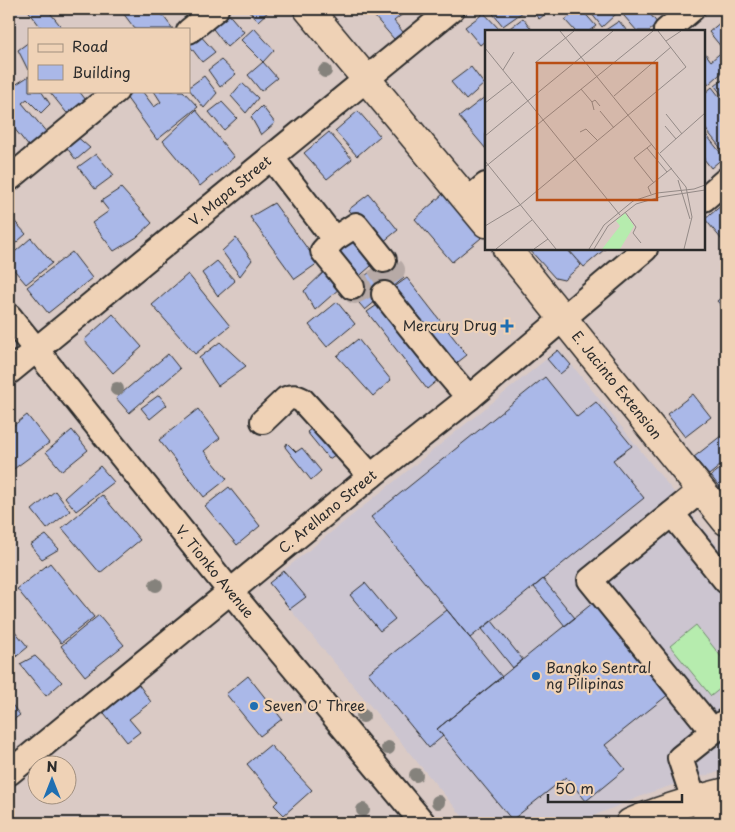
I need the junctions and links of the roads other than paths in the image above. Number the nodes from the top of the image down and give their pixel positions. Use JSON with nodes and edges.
{"nodes":[{"id":1,"x":216,"y":9,"type":"edge"},
{"id":2,"x":308,"y":9,"type":"edge"},
{"id":3,"x":452,"y":9,"type":"edge"},
{"id":4,"x":692,"y":9,"type":"edge"},
{"id":5,"x":190,"y":30,"type":"edge"},
{"id":6,"x":667,"y":30,"type":"edge"},
{"id":7,"x":366,"y":78,"type":"junction"},
{"id":8,"x":115,"y":92,"type":"edge"},
{"id":9,"x":271,"y":157,"type":"junction"},
{"id":10,"x":9,"y":179,"type":"edge"},
{"id":11,"x":726,"y":180,"type":"edge"},
{"id":12,"x":477,"y":193,"type":"edge"},
{"id":13,"x":705,"y":198,"type":"edge"},
{"id":14,"x":485,"y":220,"type":"edge"},
{"id":15,"x":334,"y":239,"type":"junction"},
{"id":16,"x":508,"y":250,"type":"edge"},
{"id":17,"x":644,"y":250,"type":"edge"},
{"id":18,"x":384,"y":260,"type":"tunnel mouth"},
{"id":19,"x":352,"y":287,"type":"tunnel mouth"},
{"id":20,"x":384,"y":294,"type":"tunnel mouth"},
{"id":21,"x":9,"y":316,"type":"edge"},
{"id":22,"x":563,"y":318,"type":"junction"},
{"id":23,"x":36,"y":350,"type":"junction"},
{"id":24,"x":9,"y":372,"type":"edge"},
{"id":25,"x":469,"y":398,"type":"junction"},
{"id":26,"x":263,"y":421,"type":"dead end"},
{"id":27,"x":370,"y":476,"type":"junction"},
{"id":28,"x":702,"y":490,"type":"junction"},
{"id":29,"x":672,"y":514,"type":"junction"},
{"id":30,"x":726,"y":521,"type":"edge"},
{"id":31,"x":726,"y":581,"type":"edge"},
{"id":32,"x":230,"y":591,"type":"junction"},
{"id":33,"x":720,"y":726,"type":"edge"},
{"id":34,"x":9,"y":773,"type":"edge"},
{"id":35,"x":726,"y":792,"type":"edge"},
{"id":36,"x":699,"y":812,"type":"edge"},
{"id":37,"x":726,"y":818,"type":"edge"},
{"id":38,"x":423,"y":823,"type":"edge"},
{"id":39,"x":630,"y":823,"type":"edge"}],
"edges":[{"from":1,"to":5,"type":"street"},
{"from":2,"to":7,"type":"main road"},
{"from":3,"to":7,"type":"street","name":"V. Mapa Street"},
{"from":4,"to":6,"type":"street"},
{"from":7,"to":9,"type":"street","name":"V. Mapa Street"},
{"from":7,"to":12,"type":"main road"},
{"from":8,"to":10,"type":"street"},
{"from":9,"to":15,"type":"street"},
{"from":9,"to":23,"type":"street","name":"V. Mapa Street"},
{"from":11,"to":13,"type":"street"},
{"from":12,"to":14,"type":"main road"},
{"from":15,"to":18,"type":"street"},
{"from":15,"to":19,"type":"street"},
{"from":16,"to":22,"type":"main road","name":"E. Jacinto Extension"},
{"from":17,"to":22,"type":"street","name":"C. Arellano Street"},
{"from":20,"to":25,"type":"street"},
{"from":21,"to":23,"type":"street","name":"V. Tionko Avenue"},
{"from":22,"to":25,"type":"street","name":"C. Arellano Street"},
{"from":22,"to":28,"type":"main road","name":"E. Jacinto Extension"},
{"from":23,"to":24,"type":"street","name":"V. Mapa Street"},
{"from":23,"to":32,"type":"street","name":"V. Tionko Avenue"},
{"from":25,"to":27,"type":"street","name":"C. Arellano Street"},
{"from":26,"to":27,"type":"street"},
{"from":27,"to":32,"type":"street","name":"C. Arellano Street"},
{"from":28,"to":29,"type":"street"},
{"from":28,"to":30,"type":"main road","name":"E. Jacinto Extension"},
{"from":29,"to":31,"type":"street"},
{"from":29,"to":33,"type":"street"},
{"from":32,"to":34,"type":"street","name":"C. Arellano Street"},
{"from":32,"to":38,"type":"street","name":"V. Tionko Avenue"},
{"from":33,"to":36,"type":"street"},
{"from":35,"to":36,"type":"main road"},
{"from":36,"to":37,"type":"main road"},
{"from":36,"to":39,"type":"main road"}]}
